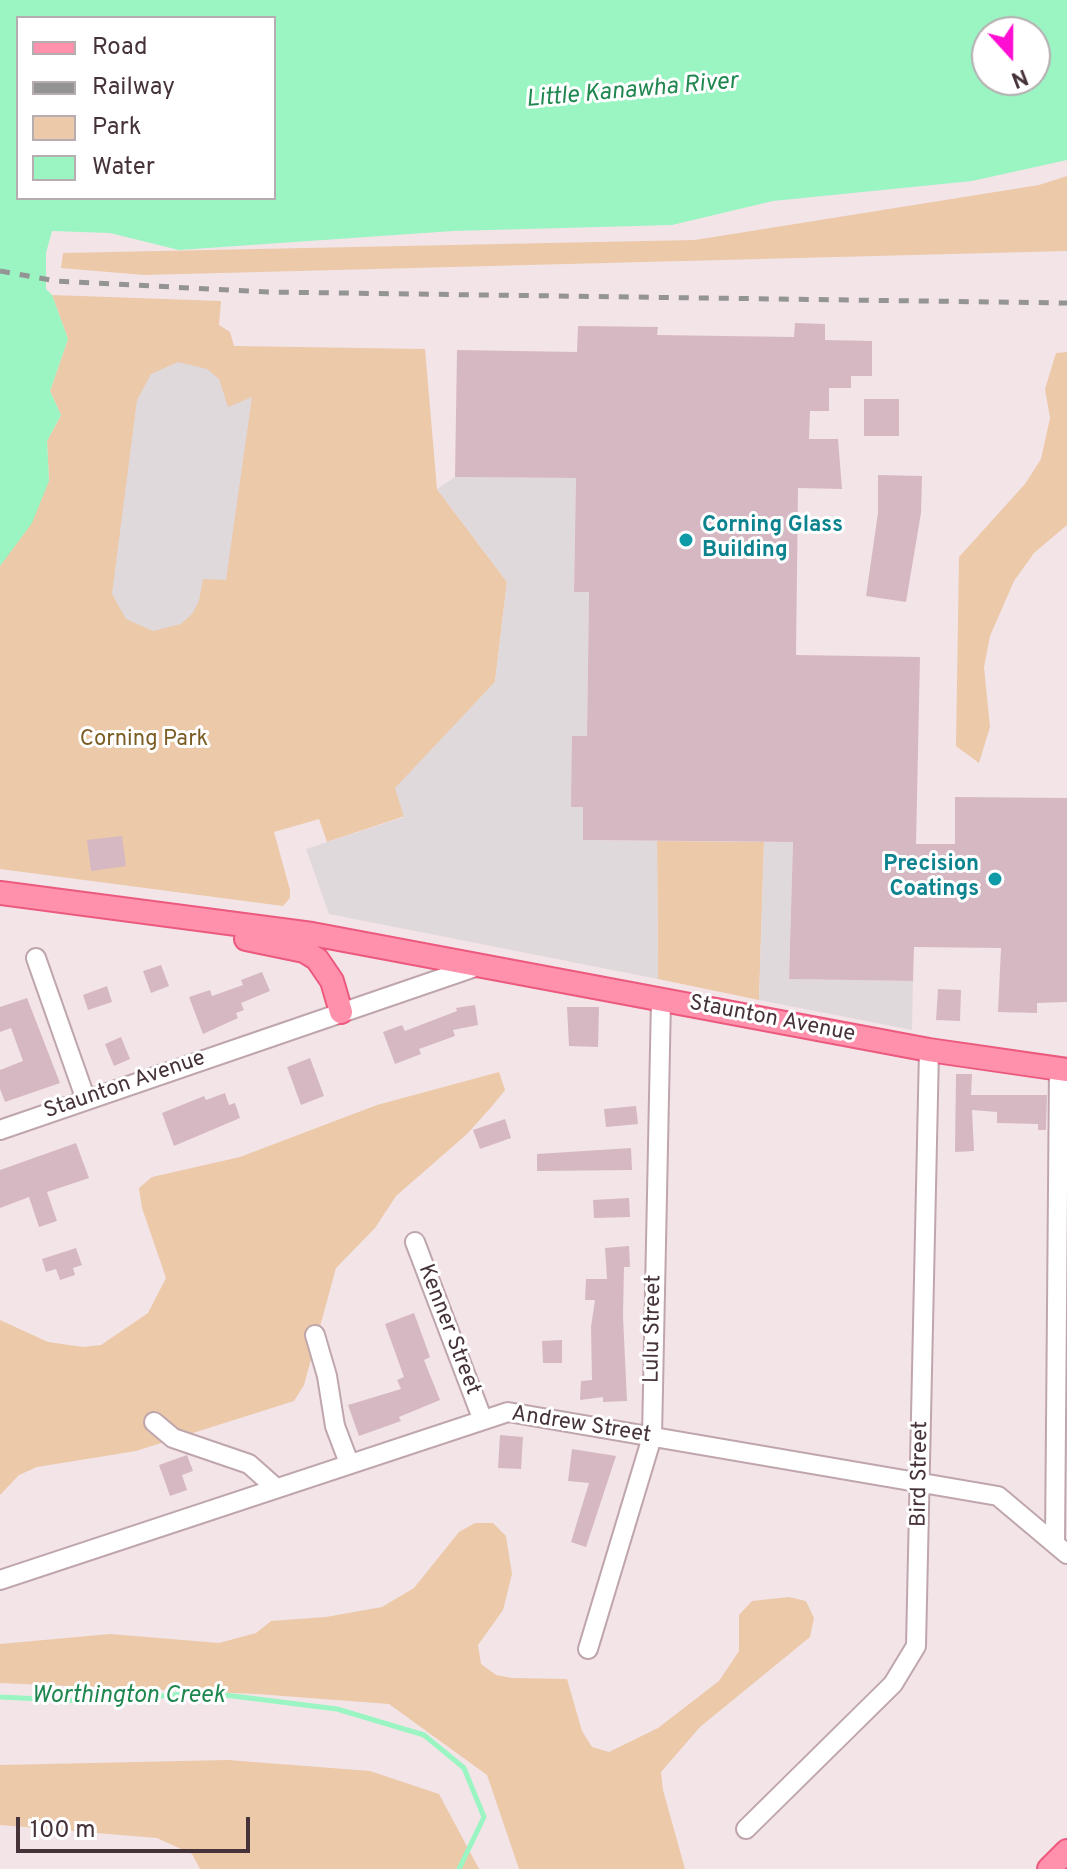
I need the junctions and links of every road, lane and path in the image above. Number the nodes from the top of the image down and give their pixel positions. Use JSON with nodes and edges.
{"nodes":[{"id":1,"x":0,"y":893,"type":"edge"},
{"id":2,"x":145,"y":912,"type":"junction"},
{"id":3,"x":344,"y":940,"type":"junction"},
{"id":4,"x":36,"y":958,"type":"dead end"},
{"id":5,"x":478,"y":966,"type":"junction"},
{"id":6,"x":332,"y":981,"type":"junction"},
{"id":7,"x":661,"y":1000,"type":"junction"},
{"id":8,"x":341,"y":1012,"type":"junction"},
{"id":9,"x":929,"y":1050,"type":"junction"},
{"id":10,"x":1063,"y":1070,"type":"edge"},
{"id":11,"x":86,"y":1100,"type":"junction"},
{"id":12,"x":0,"y":1130,"type":"edge"},
{"id":13,"x":415,"y":1242,"type":"dead end"},
{"id":14,"x":315,"y":1335,"type":"dead end"},
{"id":15,"x":482,"y":1418,"type":"junction"},
{"id":16,"x":154,"y":1422,"type":"dead end"},
{"id":17,"x":652,"y":1437,"type":"junction"},
{"id":18,"x":349,"y":1463,"type":"junction"},
{"id":19,"x":921,"y":1485,"type":"junction"},
{"id":20,"x":276,"y":1488,"type":"junction"},
{"id":21,"x":1061,"y":1549,"type":"edge"},
{"id":22,"x":0,"y":1580,"type":"edge"},
{"id":23,"x":588,"y":1649,"type":"dead end"},
{"id":24,"x":746,"y":1829,"type":"dead end"},
{"id":25,"x":1067,"y":1851,"type":"edge"},
{"id":26,"x":1049,"y":1869,"type":"edge"}],
"edges":[{"from":1,"to":2,"type":"main road","name":"Staunton Avenue"},
{"from":2,"to":3,"type":"main road","name":"Staunton Avenue"},
{"from":2,"to":6,"type":"main road"},
{"from":3,"to":5,"type":"main road","name":"Staunton Avenue"},
{"from":3,"to":6,"type":"main road"},
{"from":4,"to":11,"type":"street"},
{"from":5,"to":7,"type":"main road","name":"Staunton Avenue"},
{"from":5,"to":8,"type":"street","name":"Staunton Avenue"},
{"from":6,"to":8,"type":"main road"},
{"from":7,"to":9,"type":"main road","name":"Staunton Avenue"},
{"from":7,"to":17,"type":"street","name":"Lulu Street"},
{"from":8,"to":11,"type":"street","name":"Staunton Avenue"},
{"from":9,"to":10,"type":"main road","name":"Staunton Avenue"},
{"from":9,"to":19,"type":"street","name":"Bird Street"},
{"from":10,"to":21,"type":"street"},
{"from":11,"to":12,"type":"street","name":"Staunton Avenue"},
{"from":13,"to":15,"type":"street","name":"Kenner Street"},
{"from":14,"to":18,"type":"street"},
{"from":15,"to":17,"type":"street","name":"Andrew Street"},
{"from":15,"to":18,"type":"street","name":"Andrew Street"},
{"from":16,"to":20,"type":"street"},
{"from":17,"to":19,"type":"street","name":"Andrew Street"},
{"from":17,"to":23,"type":"street","name":"Lulu Street"},
{"from":18,"to":20,"type":"street","name":"Andrew Street"},
{"from":19,"to":21,"type":"street","name":"Andrew Street"},
{"from":19,"to":24,"type":"street","name":"Bird Street"},
{"from":20,"to":22,"type":"street","name":"Andrew Street"},
{"from":25,"to":26,"type":"main road"}]}
